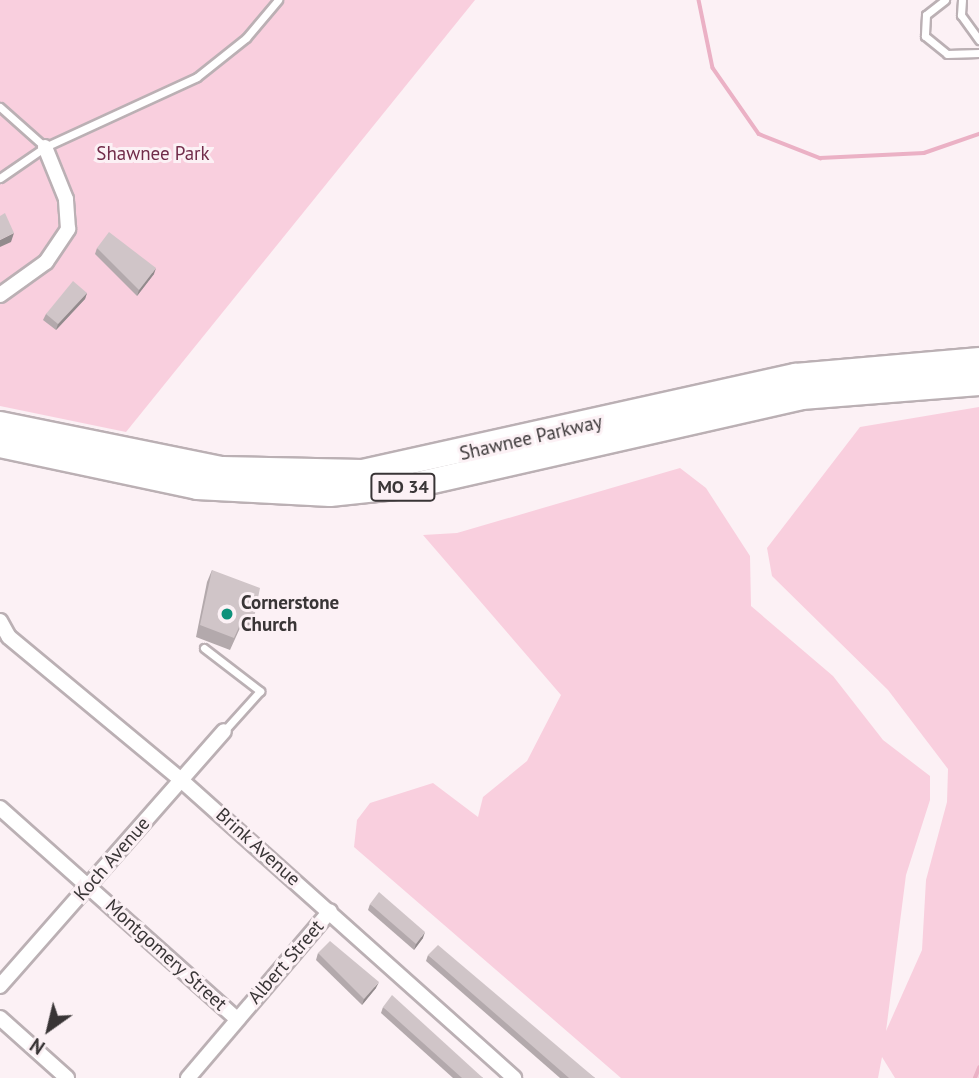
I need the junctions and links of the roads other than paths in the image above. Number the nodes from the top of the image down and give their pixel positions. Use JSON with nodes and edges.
{"nodes":[{"id":1,"x":278,"y":0,"type":"edge"},
{"id":2,"x":945,"y":0,"type":"edge"},
{"id":3,"x":962,"y":0,"type":"edge"},
{"id":4,"x":979,"y":40,"type":"edge"},
{"id":5,"x":979,"y":53,"type":"edge"},
{"id":6,"x":0,"y":107,"type":"edge"},
{"id":7,"x":45,"y":147,"type":"junction"},
{"id":8,"x":0,"y":178,"type":"edge"},
{"id":9,"x":0,"y":295,"type":"edge"},
{"id":10,"x":979,"y":360,"type":"edge"},
{"id":11,"x":979,"y":383,"type":"edge"},
{"id":12,"x":799,"y":387,"type":"junction"},
{"id":13,"x":0,"y":424,"type":"edge"},
{"id":14,"x":0,"y":445,"type":"edge"},
{"id":15,"x":0,"y":621,"type":"edge"},
{"id":16,"x":4,"y":642,"type":"edge"},
{"id":17,"x":204,"y":648,"type":"dead end"},
{"id":18,"x":224,"y":731,"type":"joint"},
{"id":19,"x":181,"y":780,"type":"junction"},
{"id":20,"x":0,"y":808,"type":"edge"},
{"id":21,"x":89,"y":886,"type":"junction"},
{"id":22,"x":330,"y":911,"type":"junction"},
{"id":23,"x":0,"y":986,"type":"edge"},
{"id":24,"x":0,"y":1018,"type":"edge"},
{"id":25,"x":237,"y":1020,"type":"junction"},
{"id":26,"x":67,"y":1078,"type":"edge"},
{"id":27,"x":188,"y":1078,"type":"edge"},
{"id":28,"x":514,"y":1078,"type":"edge"}],
"edges":[{"from":1,"to":7,"type":"lane"},
{"from":2,"to":5,"type":"lane"},
{"from":3,"to":4,"type":"lane"},
{"from":6,"to":7,"type":"lane"},
{"from":7,"to":8,"type":"lane"},
{"from":7,"to":9,"type":"street"},
{"from":10,"to":12,"type":"highway","name":"Shawnee Parkway","number":"MO 34"},
{"from":11,"to":12,"type":"highway","name":"Shawnee Parkway","number":"MO 34"},
{"from":12,"to":13,"type":"highway","name":"Shawnee Parkway","number":"MO 34"},
{"from":12,"to":14,"type":"highway","name":"Shawnee Parkway","number":"MO 34"},
{"from":15,"to":16,"type":"street","name":"Brink Avenue"},
{"from":16,"to":19,"type":"street","name":"Brink Avenue"},
{"from":17,"to":18,"type":"lane"},
{"from":18,"to":19,"type":"street","name":"Koch Avenue"},
{"from":19,"to":21,"type":"street","name":"Koch Avenue"},
{"from":19,"to":22,"type":"street","name":"Brink Avenue"},
{"from":20,"to":21,"type":"street","name":"Montgomery Street"},
{"from":21,"to":23,"type":"street","name":"Koch Avenue"},
{"from":21,"to":25,"type":"street","name":"Montgomery Street"},
{"from":22,"to":25,"type":"street","name":"Albert Street"},
{"from":22,"to":28,"type":"street","name":"Brink Avenue"},
{"from":24,"to":26,"type":"street"},
{"from":25,"to":27,"type":"street","name":"Albert Street"}]}
